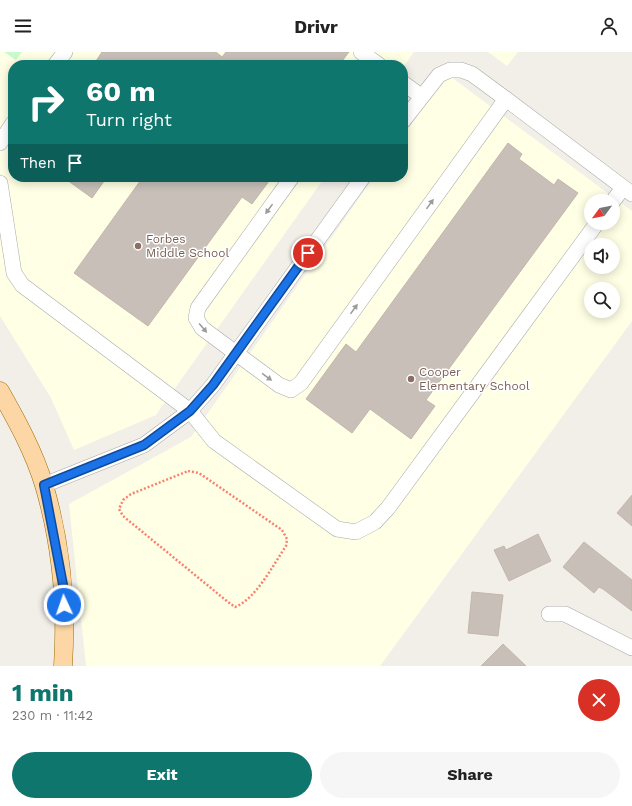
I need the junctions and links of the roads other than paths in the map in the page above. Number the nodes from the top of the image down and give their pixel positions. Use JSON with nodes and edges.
{"nodes":[{"id":1,"x":65,"y":52,"type":"edge"},
{"id":2,"x":361,"y":52,"type":"edge"},
{"id":3,"x":59,"y":60,"type":"edge"},
{"id":4,"x":370,"y":60,"type":"edge"},
{"id":5,"x":408,"y":87,"type":"edge"},
{"id":6,"x":421,"y":96,"type":"junction"},
{"id":7,"x":506,"y":99,"type":"junction"},
{"id":8,"x":408,"y":114,"type":"edge"},
{"id":9,"x":8,"y":131,"type":"edge"},
{"id":10,"x":0,"y":143,"type":"edge"},
{"id":11,"x":288,"y":182,"type":"edge"},
{"id":12,"x":359,"y":182,"type":"edge"},
{"id":13,"x":0,"y":183,"type":"edge"},
{"id":14,"x":627,"y":191,"type":"edge"},
{"id":15,"x":592,"y":230,"type":"edge"},
{"id":16,"x":236,"y":354,"type":"junction"},
{"id":17,"x":0,"y":391,"type":"edge"},
{"id":18,"x":190,"y":411,"type":"junction"},
{"id":19,"x":44,"y":485,"type":"junction"},
{"id":20,"x":549,"y":614,"type":"dead end"},
{"id":21,"x":632,"y":648,"type":"edge"},
{"id":22,"x":64,"y":666,"type":"edge"}],
"edges":[{"from":1,"to":3,"type":"street"},
{"from":2,"to":4,"type":"street"},
{"from":5,"to":6,"type":"street"},
{"from":6,"to":7,"type":"street"},
{"from":6,"to":8,"type":"street"},
{"from":7,"to":14,"type":"street"},
{"from":16,"to":7,"type":"street","one_way":true},
{"from":9,"to":10,"type":"street"},
{"from":11,"to":16,"type":"street","one_way":true},
{"from":12,"to":16,"type":"street"},
{"from":13,"to":18,"type":"street"},
{"from":15,"to":18,"type":"street"},
{"from":16,"to":18,"type":"street"},
{"from":17,"to":19,"type":"main road"},
{"from":18,"to":19,"type":"street"},
{"from":19,"to":22,"type":"main road"},
{"from":20,"to":21,"type":"street"}]}
